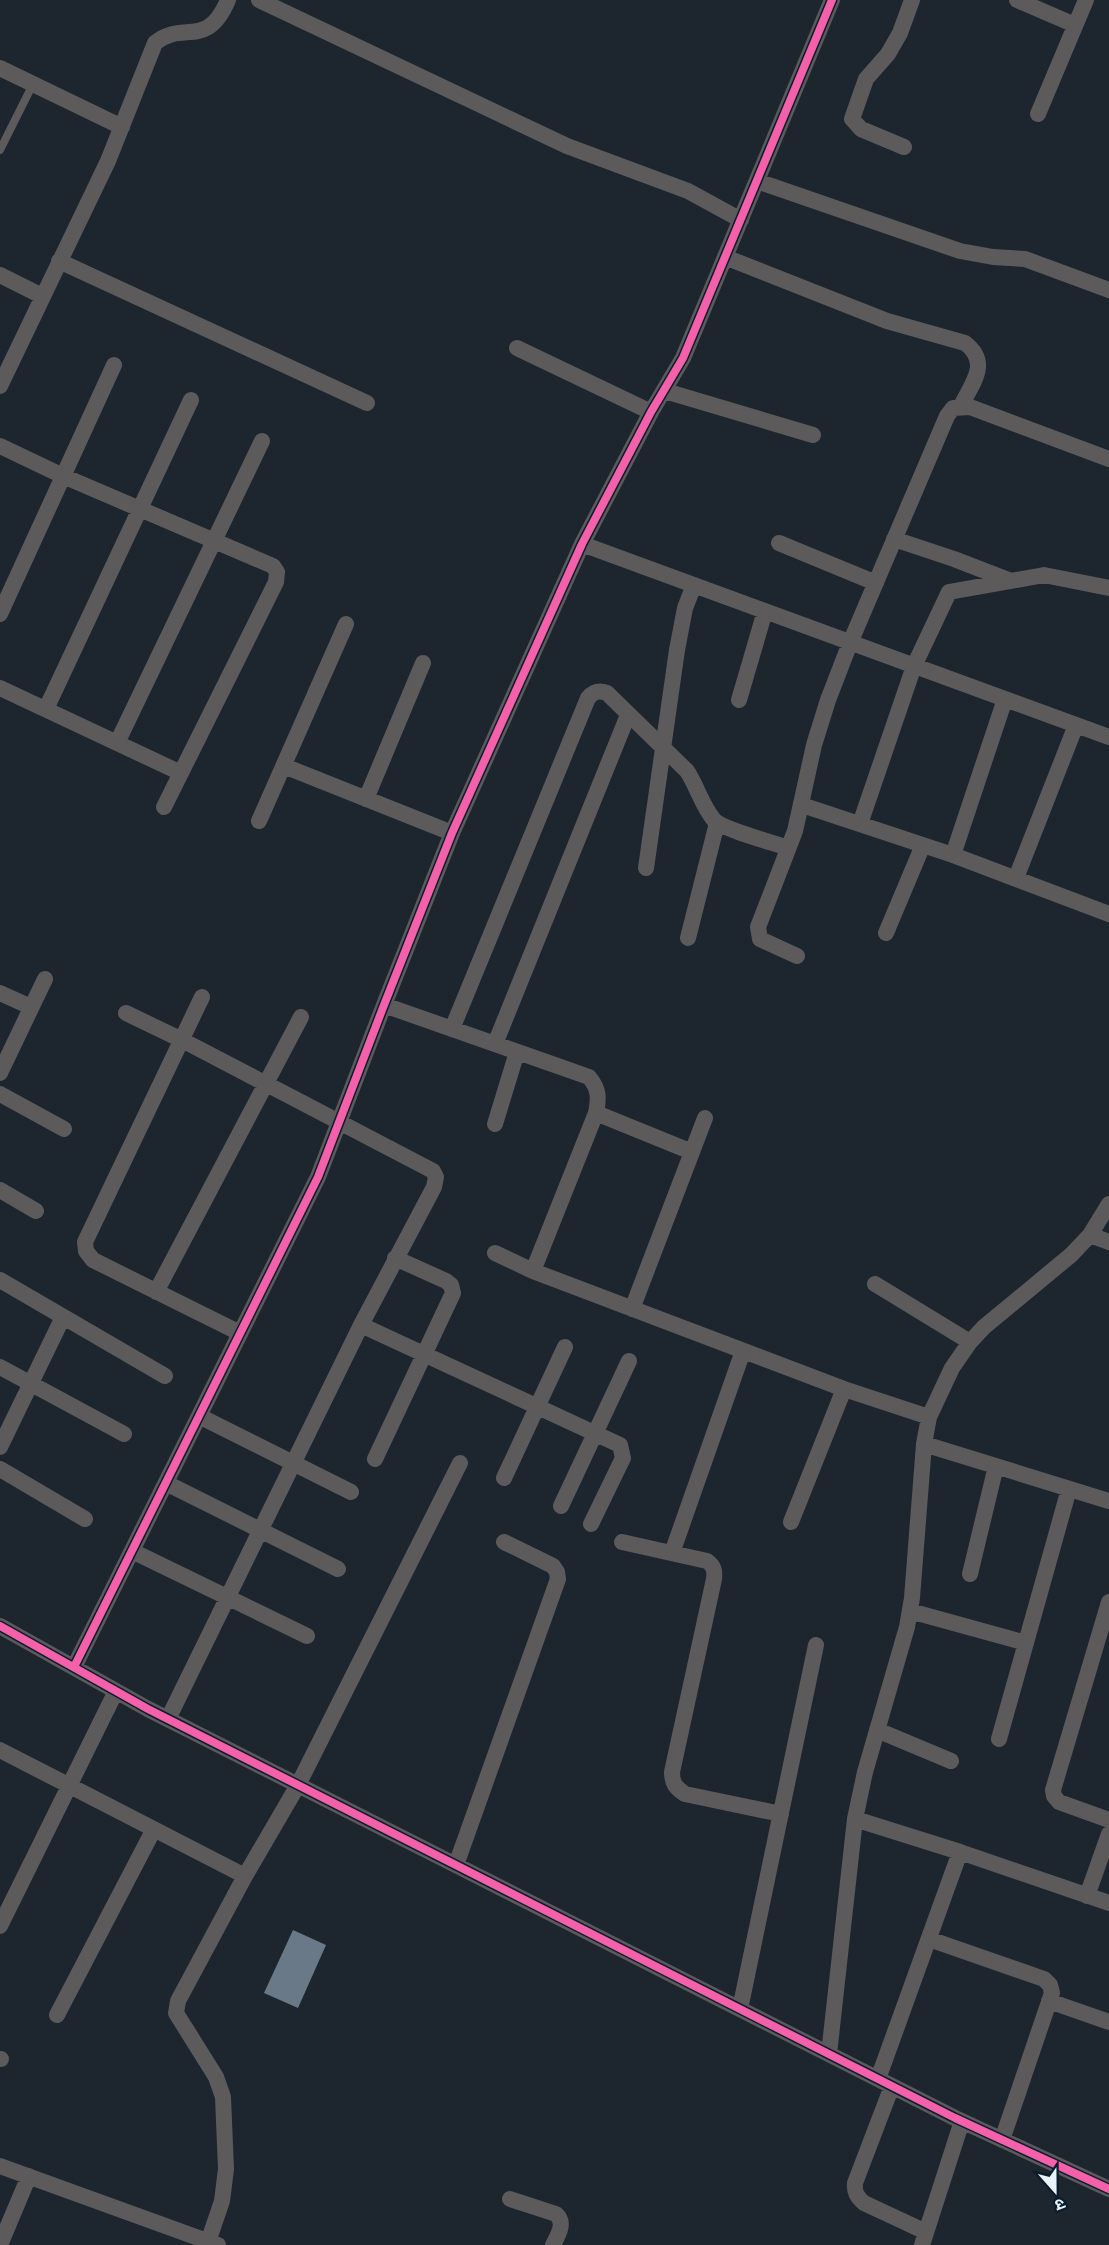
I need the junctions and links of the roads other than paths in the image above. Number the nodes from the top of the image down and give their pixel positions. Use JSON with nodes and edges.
{"nodes":[{"id":1,"x":228,"y":0,"type":"edge"},
{"id":2,"x":259,"y":0,"type":"edge"},
{"id":3,"x":832,"y":0,"type":"edge"},
{"id":4,"x":912,"y":0,"type":"edge"},
{"id":5,"x":1017,"y":0,"type":"edge"},
{"id":6,"x":1086,"y":0,"type":"edge"},
{"id":7,"x":1076,"y":25,"type":"junction"},
{"id":8,"x":0,"y":68,"type":"edge"},
{"id":9,"x":33,"y":84,"type":"junction"},
{"id":10,"x":1038,"y":114,"type":"dead end"},
{"id":11,"x":122,"y":127,"type":"junction"},
{"id":12,"x":904,"y":147,"type":"dead end"},
{"id":13,"x":0,"y":150,"type":"edge"},
{"id":14,"x":757,"y":181,"type":"junction"},
{"id":15,"x":741,"y":220,"type":"junction"},
{"id":16,"x":725,"y":257,"type":"junction"},
{"id":17,"x":59,"y":261,"type":"junction"},
{"id":18,"x":0,"y":275,"type":"edge"},
{"id":19,"x":1109,"y":290,"type":"edge"},
{"id":20,"x":42,"y":296,"type":"junction"},
{"id":21,"x":517,"y":348,"type":"dead end"},
{"id":22,"x":114,"y":365,"type":"dead end"},
{"id":23,"x":0,"y":386,"type":"edge"},
{"id":24,"x":665,"y":391,"type":"junction"},
{"id":25,"x":191,"y":400,"type":"dead end"},
{"id":26,"x":367,"y":403,"type":"dead end"},
{"id":27,"x":961,"y":406,"type":"junction"},
{"id":28,"x":651,"y":412,"type":"junction"},
{"id":29,"x":813,"y":435,"type":"dead end"},
{"id":30,"x":262,"y":441,"type":"dead end"},
{"id":31,"x":0,"y":446,"type":"edge"},
{"id":32,"x":1109,"y":459,"type":"edge"},
{"id":33,"x":63,"y":476,"type":"junction"},
{"id":34,"x":142,"y":508,"type":"junction"},
{"id":35,"x":894,"y":539,"type":"junction"},
{"id":36,"x":214,"y":540,"type":"junction"},
{"id":37,"x":779,"y":543,"type":"dead end"},
{"id":38,"x":582,"y":544,"type":"junction"},
{"id":39,"x":1012,"y":581,"type":"junction"},
{"id":40,"x":876,"y":583,"type":"junction"},
{"id":41,"x":694,"y":585,"type":"junction"},
{"id":42,"x":1109,"y":588,"type":"edge"},
{"id":43,"x":765,"y":611,"type":"junction"},
{"id":44,"x":0,"y":614,"type":"edge"},
{"id":45,"x":346,"y":624,"type":"dead end"},
{"id":46,"x":850,"y":642,"type":"junction"},
{"id":47,"x":423,"y":663,"type":"dead end"},
{"id":48,"x":914,"y":666,"type":"junction"},
{"id":49,"x":0,"y":688,"type":"edge"},
{"id":50,"x":1005,"y":699,"type":"junction"},
{"id":51,"x":738,"y":700,"type":"dead end"},
{"id":52,"x":46,"y":709,"type":"junction"},
{"id":53,"x":628,"y":715,"type":"junction"},
{"id":54,"x":1076,"y":725,"type":"junction"},
{"id":55,"x":1109,"y":737,"type":"edge"},
{"id":56,"x":117,"y":743,"type":"junction"},
{"id":57,"x":662,"y":747,"type":"junction"},
{"id":58,"x":284,"y":766,"type":"junction"},
{"id":59,"x":181,"y":773,"type":"junction"},
{"id":60,"x":366,"y":799,"type":"junction"},
{"id":61,"x":802,"y":805,"type":"junction"},
{"id":62,"x":164,"y":807,"type":"dead end"},
{"id":63,"x":259,"y":821,"type":"dead end"},
{"id":64,"x":717,"y":823,"type":"junction"},
{"id":65,"x":860,"y":824,"type":"junction"},
{"id":66,"x":453,"y":832,"type":"junction"},
{"id":67,"x":923,"y":845,"type":"junction"},
{"id":68,"x":788,"y":848,"type":"junction"},
{"id":69,"x":953,"y":855,"type":"junction"},
{"id":70,"x":646,"y":868,"type":"dead end"},
{"id":71,"x":1016,"y":878,"type":"junction"},
{"id":72,"x":1109,"y":914,"type":"edge"},
{"id":73,"x":886,"y":933,"type":"dead end"},
{"id":74,"x":688,"y":938,"type":"dead end"},
{"id":75,"x":797,"y":956,"type":"dead end"},
{"id":76,"x":45,"y":979,"type":"dead end"},
{"id":77,"x":0,"y":993,"type":"edge"},
{"id":78,"x":202,"y":997,"type":"dead end"},
{"id":79,"x":384,"y":1005,"type":"junction"},
{"id":80,"x":32,"y":1008,"type":"junction"},
{"id":81,"x":126,"y":1013,"type":"dead end"},
{"id":82,"x":301,"y":1017,"type":"dead end"},
{"id":83,"x":453,"y":1029,"type":"junction"},
{"id":84,"x":182,"y":1040,"type":"junction"},
{"id":85,"x":495,"y":1044,"type":"junction"},
{"id":86,"x":517,"y":1052,"type":"junction"},
{"id":87,"x":1,"y":1068,"type":"edge"},
{"id":88,"x":265,"y":1085,"type":"junction"},
{"id":89,"x":0,"y":1094,"type":"edge"},
{"id":90,"x":596,"y":1113,"type":"junction"},
{"id":91,"x":705,"y":1118,"type":"dead end"},
{"id":92,"x":338,"y":1123,"type":"junction"},
{"id":93,"x":495,"y":1124,"type":"dead end"},
{"id":94,"x":64,"y":1129,"type":"dead end"},
{"id":95,"x":692,"y":1152,"type":"junction"},
{"id":96,"x":0,"y":1190,"type":"edge"},
{"id":97,"x":1109,"y":1204,"type":"edge"},
{"id":98,"x":36,"y":1211,"type":"dead end"},
{"id":99,"x":1090,"y":1235,"type":"junction"},
{"id":100,"x":1109,"y":1242,"type":"edge"},
{"id":101,"x":495,"y":1253,"type":"dead end"},
{"id":102,"x":395,"y":1258,"type":"junction"},
{"id":103,"x":533,"y":1271,"type":"junction"},
{"id":104,"x":0,"y":1280,"type":"edge"},
{"id":105,"x":875,"y":1284,"type":"dead end"},
{"id":106,"x":156,"y":1292,"type":"junction"},
{"id":107,"x":632,"y":1308,"type":"junction"},
{"id":108,"x":63,"y":1317,"type":"junction"},
{"id":109,"x":361,"y":1325,"type":"junction"},
{"id":110,"x":240,"y":1333,"type":"junction"},
{"id":111,"x":970,"y":1342,"type":"junction"},
{"id":112,"x":565,"y":1347,"type":"dead end"},
{"id":113,"x":743,"y":1351,"type":"junction"},
{"id":114,"x":426,"y":1354,"type":"junction"},
{"id":115,"x":629,"y":1361,"type":"dead end"},
{"id":116,"x":0,"y":1367,"type":"edge"},
{"id":117,"x":165,"y":1376,"type":"dead end"},
{"id":118,"x":31,"y":1384,"type":"junction"},
{"id":119,"x":844,"y":1389,"type":"junction"},
{"id":120,"x":537,"y":1406,"type":"junction"},
{"id":121,"x":199,"y":1416,"type":"junction"},
{"id":122,"x":929,"y":1417,"type":"junction"},
{"id":123,"x":124,"y":1434,"type":"dead end"},
{"id":124,"x":595,"y":1434,"type":"junction"},
{"id":125,"x":924,"y":1444,"type":"junction"},
{"id":126,"x":0,"y":1447,"type":"edge"},
{"id":127,"x":375,"y":1459,"type":"dead end"},
{"id":128,"x":293,"y":1462,"type":"junction"},
{"id":129,"x":460,"y":1463,"type":"dead end"},
{"id":130,"x":996,"y":1467,"type":"junction"},
{"id":131,"x":0,"y":1469,"type":"edge"},
{"id":132,"x":504,"y":1478,"type":"dead end"},
{"id":133,"x":166,"y":1483,"type":"junction"},
{"id":134,"x":1070,"y":1489,"type":"junction"},
{"id":135,"x":351,"y":1492,"type":"dead end"},
{"id":136,"x":1109,"y":1501,"type":"edge"},
{"id":137,"x":561,"y":1506,"type":"dead end"},
{"id":138,"x":85,"y":1519,"type":"dead end"},
{"id":139,"x":790,"y":1522,"type":"dead end"},
{"id":140,"x":591,"y":1524,"type":"dead end"},
{"id":141,"x":260,"y":1530,"type":"junction"},
{"id":142,"x":504,"y":1542,"type":"dead end"},
{"id":143,"x":622,"y":1542,"type":"dead end"},
{"id":144,"x":132,"y":1551,"type":"junction"},
{"id":145,"x":672,"y":1553,"type":"junction"},
{"id":146,"x":338,"y":1569,"type":"dead end"},
{"id":147,"x":970,"y":1574,"type":"dead end"},
{"id":148,"x":227,"y":1597,"type":"junction"},
{"id":149,"x":1109,"y":1602,"type":"edge"},
{"id":150,"x":910,"y":1611,"type":"junction"},
{"id":151,"x":0,"y":1626,"type":"edge"},
{"id":152,"x":307,"y":1636,"type":"dead end"},
{"id":153,"x":1026,"y":1643,"type":"junction"},
{"id":154,"x":816,"y":1645,"type":"dead end"},
{"id":155,"x":74,"y":1668,"type":"junction"},
{"id":156,"x":116,"y":1691,"type":"junction"},
{"id":157,"x":168,"y":1719,"type":"junction"},
{"id":158,"x":877,"y":1730,"type":"junction"},
{"id":159,"x":999,"y":1739,"type":"dead end"},
{"id":160,"x":0,"y":1750,"type":"edge"},
{"id":161,"x":951,"y":1761,"type":"dead end"},
{"id":162,"x":298,"y":1785,"type":"junction"},
{"id":163,"x":69,"y":1786,"type":"junction"},
{"id":164,"x":781,"y":1814,"type":"junction"},
{"id":165,"x":855,"y":1819,"type":"junction"},
{"id":166,"x":1109,"y":1820,"type":"edge"},
{"id":167,"x":154,"y":1829,"type":"junction"},
{"id":168,"x":1109,"y":1834,"type":"edge"},
{"id":169,"x":960,"y":1852,"type":"junction"},
{"id":170,"x":456,"y":1865,"type":"junction"},
{"id":171,"x":245,"y":1876,"type":"junction"},
{"id":172,"x":1087,"y":1896,"type":"junction"},
{"id":173,"x":1109,"y":1903,"type":"edge"},
{"id":174,"x":0,"y":1926,"type":"edge"},
{"id":175,"x":928,"y":1940,"type":"junction"},
{"id":176,"x":1049,"y":2001,"type":"junction"},
{"id":177,"x":740,"y":2009,"type":"junction"},
{"id":178,"x":57,"y":2015,"type":"dead end"},
{"id":179,"x":1109,"y":2022,"type":"edge"},
{"id":180,"x":829,"y":2054,"type":"junction"},
{"id":181,"x":885,"y":2082,"type":"junction"},
{"id":182,"x":962,"y":2121,"type":"junction"},
{"id":183,"x":1002,"y":2140,"type":"junction"},
{"id":184,"x":0,"y":2166,"type":"edge"},
{"id":185,"x":29,"y":2176,"type":"junction"},
{"id":186,"x":1109,"y":2189,"type":"edge"},
{"id":187,"x":510,"y":2199,"type":"dead end"},
{"id":188,"x":924,"y":2238,"type":"edge"},
{"id":189,"x":211,"y":2244,"type":"edge"},
{"id":190,"x":0,"y":2245,"type":"edge"},
{"id":191,"x":553,"y":2245,"type":"edge"}],
"edges":[{"from":1,"to":11,"type":"street"},
{"from":2,"to":15,"type":"street"},
{"from":3,"to":14,"type":"street"},
{"from":4,"to":12,"type":"street"},
{"from":5,"to":7,"type":"street"},
{"from":6,"to":7,"type":"street"},
{"from":7,"to":10,"type":"street"},
{"from":8,"to":9,"type":"street"},
{"from":9,"to":11,"type":"street"},
{"from":9,"to":13,"type":"lane"},
{"from":11,"to":17,"type":"street"},
{"from":14,"to":15,"type":"street"},
{"from":14,"to":19,"type":"street"},
{"from":15,"to":16,"type":"street"},
{"from":16,"to":24,"type":"street"},
{"from":16,"to":27,"type":"street"},
{"from":17,"to":20,"type":"street"},
{"from":17,"to":26,"type":"street"},
{"from":18,"to":20,"type":"street"},
{"from":20,"to":23,"type":"street"},
{"from":21,"to":28,"type":"street"},
{"from":22,"to":33,"type":"street"},
{"from":24,"to":28,"type":"street"},
{"from":24,"to":29,"type":"street"},
{"from":25,"to":34,"type":"street"},
{"from":27,"to":32,"type":"street"},
{"from":27,"to":35,"type":"street"},
{"from":28,"to":38,"type":"street"},
{"from":30,"to":36,"type":"street"},
{"from":31,"to":33,"type":"street"},
{"from":33,"to":34,"type":"street"},
{"from":33,"to":44,"type":"street"},
{"from":34,"to":36,"type":"street"},
{"from":34,"to":52,"type":"street"},
{"from":35,"to":39,"type":"street"},
{"from":35,"to":40,"type":"street"},
{"from":36,"to":56,"type":"street"},
{"from":36,"to":59,"type":"street"},
{"from":37,"to":40,"type":"street"},
{"from":38,"to":41,"type":"street"},
{"from":38,"to":66,"type":"street"},
{"from":39,"to":42,"type":"street"},
{"from":39,"to":48,"type":"street"},
{"from":40,"to":46,"type":"street"},
{"from":41,"to":43,"type":"street"},
{"from":41,"to":57,"type":"street"},
{"from":43,"to":46,"type":"street"},
{"from":43,"to":51,"type":"street"},
{"from":45,"to":58,"type":"street"},
{"from":46,"to":48,"type":"street"},
{"from":46,"to":61,"type":"street"},
{"from":47,"to":60,"type":"street"},
{"from":48,"to":50,"type":"street"},
{"from":48,"to":65,"type":"street"},
{"from":49,"to":52,"type":"street"},
{"from":50,"to":54,"type":"street"},
{"from":50,"to":69,"type":"street"},
{"from":52,"to":56,"type":"street"},
{"from":53,"to":57,"type":"street"},
{"from":53,"to":83,"type":"street"},
{"from":53,"to":85,"type":"street"},
{"from":54,"to":55,"type":"street"},
{"from":54,"to":71,"type":"street"},
{"from":56,"to":59,"type":"street"},
{"from":57,"to":64,"type":"street"},
{"from":57,"to":70,"type":"street"},
{"from":58,"to":60,"type":"street"},
{"from":58,"to":63,"type":"street"},
{"from":59,"to":62,"type":"street"},
{"from":60,"to":66,"type":"street"},
{"from":61,"to":65,"type":"street"},
{"from":61,"to":68,"type":"street"},
{"from":64,"to":68,"type":"street"},
{"from":64,"to":74,"type":"street"},
{"from":65,"to":67,"type":"street"},
{"from":66,"to":79,"type":"street"},
{"from":67,"to":69,"type":"street"},
{"from":67,"to":73,"type":"street"},
{"from":68,"to":75,"type":"street"},
{"from":69,"to":71,"type":"street"},
{"from":71,"to":72,"type":"street"},
{"from":76,"to":80,"type":"street"},
{"from":77,"to":80,"type":"street"},
{"from":78,"to":84,"type":"street"},
{"from":79,"to":83,"type":"street"},
{"from":79,"to":92,"type":"street"},
{"from":80,"to":87,"type":"street"},
{"from":81,"to":84,"type":"street"},
{"from":82,"to":88,"type":"street"},
{"from":83,"to":85,"type":"street"},
{"from":84,"to":88,"type":"street"},
{"from":84,"to":106,"type":"street"},
{"from":85,"to":86,"type":"street"},
{"from":86,"to":90,"type":"street"},
{"from":86,"to":93,"type":"street"},
{"from":88,"to":92,"type":"street"},
{"from":88,"to":106,"type":"street"},
{"from":89,"to":94,"type":"street"},
{"from":90,"to":95,"type":"street"},
{"from":90,"to":103,"type":"street"},
{"from":91,"to":95,"type":"street"},
{"from":92,"to":102,"type":"street"},
{"from":92,"to":110,"type":"street"},
{"from":95,"to":107,"type":"street"},
{"from":96,"to":98,"type":"street"},
{"from":97,"to":99,"type":"street"},
{"from":99,"to":100,"type":"street"},
{"from":99,"to":111,"type":"street"},
{"from":101,"to":103,"type":"street"},
{"from":102,"to":109,"type":"street"},
{"from":102,"to":114,"type":"street"},
{"from":103,"to":107,"type":"street"},
{"from":104,"to":108,"type":"street"},
{"from":105,"to":111,"type":"street"},
{"from":106,"to":110,"type":"street"},
{"from":107,"to":113,"type":"street"},
{"from":108,"to":117,"type":"street"},
{"from":108,"to":118,"type":"street"},
{"from":109,"to":114,"type":"street"},
{"from":109,"to":128,"type":"street"},
{"from":110,"to":121,"type":"street"},
{"from":111,"to":122,"type":"street"},
{"from":112,"to":120,"type":"street"},
{"from":113,"to":119,"type":"street"},
{"from":113,"to":145,"type":"street"},
{"from":114,"to":120,"type":"street"},
{"from":114,"to":127,"type":"street"},
{"from":115,"to":124,"type":"street"},
{"from":116,"to":118,"type":"street"},
{"from":118,"to":123,"type":"street"},
{"from":118,"to":126,"type":"street"},
{"from":119,"to":122,"type":"street"},
{"from":119,"to":139,"type":"street"},
{"from":120,"to":124,"type":"street"},
{"from":120,"to":132,"type":"street"},
{"from":121,"to":128,"type":"street"},
{"from":121,"to":133,"type":"street"},
{"from":122,"to":125,"type":"street"},
{"from":124,"to":137,"type":"street"},
{"from":124,"to":140,"type":"street"},
{"from":125,"to":130,"type":"street"},
{"from":125,"to":150,"type":"street"},
{"from":128,"to":135,"type":"street"},
{"from":128,"to":141,"type":"street"},
{"from":129,"to":162,"type":"street"},
{"from":130,"to":134,"type":"street"},
{"from":130,"to":147,"type":"street"},
{"from":131,"to":138,"type":"street"},
{"from":133,"to":141,"type":"street"},
{"from":133,"to":144,"type":"street"},
{"from":134,"to":136,"type":"street"},
{"from":134,"to":153,"type":"street"},
{"from":141,"to":146,"type":"street"},
{"from":141,"to":148,"type":"street"},
{"from":142,"to":170,"type":"street"},
{"from":143,"to":145,"type":"street"},
{"from":144,"to":148,"type":"street"},
{"from":144,"to":155,"type":"street"},
{"from":145,"to":164,"type":"street"},
{"from":148,"to":152,"type":"street"},
{"from":148,"to":157,"type":"street"},
{"from":149,"to":166,"type":"street"},
{"from":150,"to":153,"type":"street"},
{"from":150,"to":158,"type":"street"},
{"from":151,"to":155,"type":"street"},
{"from":153,"to":159,"type":"street"},
{"from":154,"to":164,"type":"street"},
{"from":155,"to":156,"type":"street"},
{"from":156,"to":157,"type":"street"},
{"from":156,"to":163,"type":"street"},
{"from":157,"to":162,"type":"street"},
{"from":158,"to":161,"type":"street"},
{"from":158,"to":165,"type":"street"},
{"from":160,"to":163,"type":"street"},
{"from":162,"to":170,"type":"street"},
{"from":162,"to":171,"type":"street"},
{"from":163,"to":167,"type":"street"},
{"from":163,"to":174,"type":"street"},
{"from":164,"to":177,"type":"street"},
{"from":165,"to":169,"type":"street"},
{"from":165,"to":180,"type":"street"},
{"from":167,"to":171,"type":"street"},
{"from":167,"to":178,"type":"street"},
{"from":168,"to":172,"type":"street"},
{"from":169,"to":172,"type":"street"},
{"from":169,"to":175,"type":"street"},
{"from":170,"to":177,"type":"street"},
{"from":171,"to":189,"type":"street"},
{"from":172,"to":173,"type":"street"},
{"from":175,"to":176,"type":"street"},
{"from":175,"to":181,"type":"street"},
{"from":176,"to":179,"type":"street"},
{"from":176,"to":183,"type":"street"},
{"from":177,"to":180,"type":"street"},
{"from":180,"to":181,"type":"street"},
{"from":181,"to":182,"type":"street"},
{"from":181,"to":188,"type":"street"},
{"from":182,"to":183,"type":"street"},
{"from":182,"to":188,"type":"street"},
{"from":183,"to":186,"type":"street"},
{"from":184,"to":185,"type":"street"},
{"from":185,"to":189,"type":"street"},
{"from":185,"to":190,"type":"street"},
{"from":187,"to":191,"type":"street"}]}
